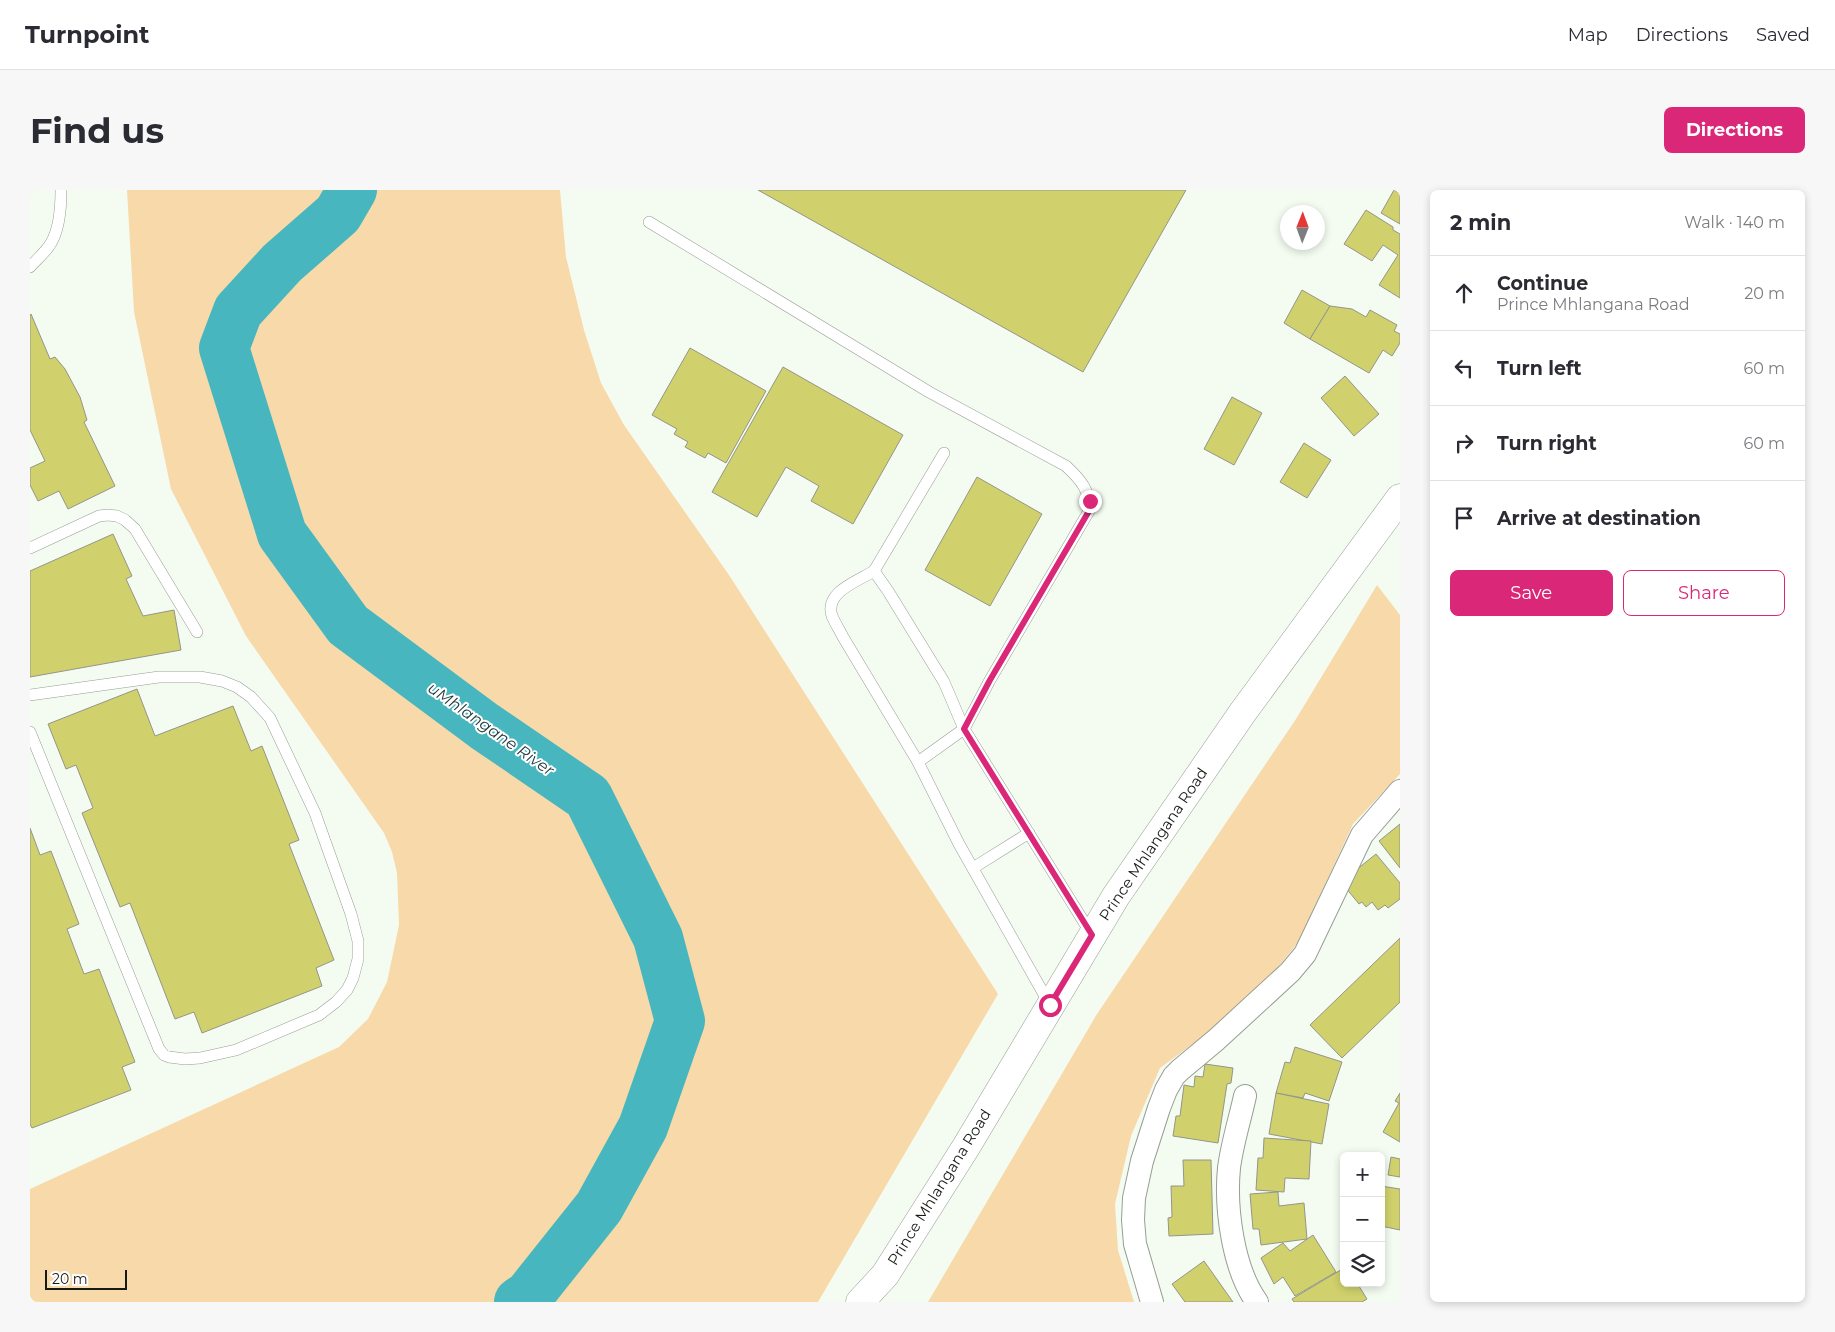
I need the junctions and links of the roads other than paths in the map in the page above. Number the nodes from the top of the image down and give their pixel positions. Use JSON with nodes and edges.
{"nodes":[{"id":1,"x":60,"y":190,"type":"edge"},
{"id":2,"x":649,"y":222,"type":"dead end"},
{"id":3,"x":30,"y":267,"type":"edge"},
{"id":4,"x":944,"y":453,"type":"dead end"},
{"id":5,"x":1400,"y":498,"type":"edge"},
{"id":6,"x":30,"y":548,"type":"edge"},
{"id":7,"x":874,"y":572,"type":"junction"},
{"id":8,"x":197,"y":632,"type":"dead end"},
{"id":9,"x":30,"y":695,"type":"edge"},
{"id":10,"x":964,"y":729,"type":"junction"},
{"id":11,"x":30,"y":732,"type":"edge"},
{"id":12,"x":918,"y":762,"type":"junction"},
{"id":13,"x":1400,"y":791,"type":"edge"},
{"id":14,"x":1029,"y":834,"type":"junction"},
{"id":15,"x":973,"y":868,"type":"junction"},
{"id":16,"x":1092,"y":935,"type":"junction"},
{"id":17,"x":1050,"y":1005,"type":"junction"},
{"id":18,"x":1244,"y":1096,"type":"dead end"},
{"id":19,"x":860,"y":1302,"type":"edge"},
{"id":20,"x":1152,"y":1302,"type":"edge"},
{"id":21,"x":1257,"y":1302,"type":"edge"}],
"edges":[{"from":1,"to":3,"type":"lane"},
{"from":2,"to":10,"type":"lane"},
{"from":4,"to":7,"type":"lane"},
{"from":5,"to":16,"type":"street","name":"Prince Mhlangana Road"},
{"from":6,"to":8,"type":"lane"},
{"from":7,"to":10,"type":"lane"},
{"from":7,"to":12,"type":"lane"},
{"from":9,"to":11,"type":"lane"},
{"from":10,"to":12,"type":"lane"},
{"from":10,"to":14,"type":"lane"},
{"from":12,"to":15,"type":"lane"},
{"from":13,"to":20,"type":"street"},
{"from":14,"to":15,"type":"lane"},
{"from":14,"to":16,"type":"lane"},
{"from":15,"to":17,"type":"lane"},
{"from":16,"to":17,"type":"street","name":"Prince Mhlangana Road"},
{"from":17,"to":19,"type":"street","name":"Prince Mhlangana Road"},
{"from":18,"to":21,"type":"street"}]}
